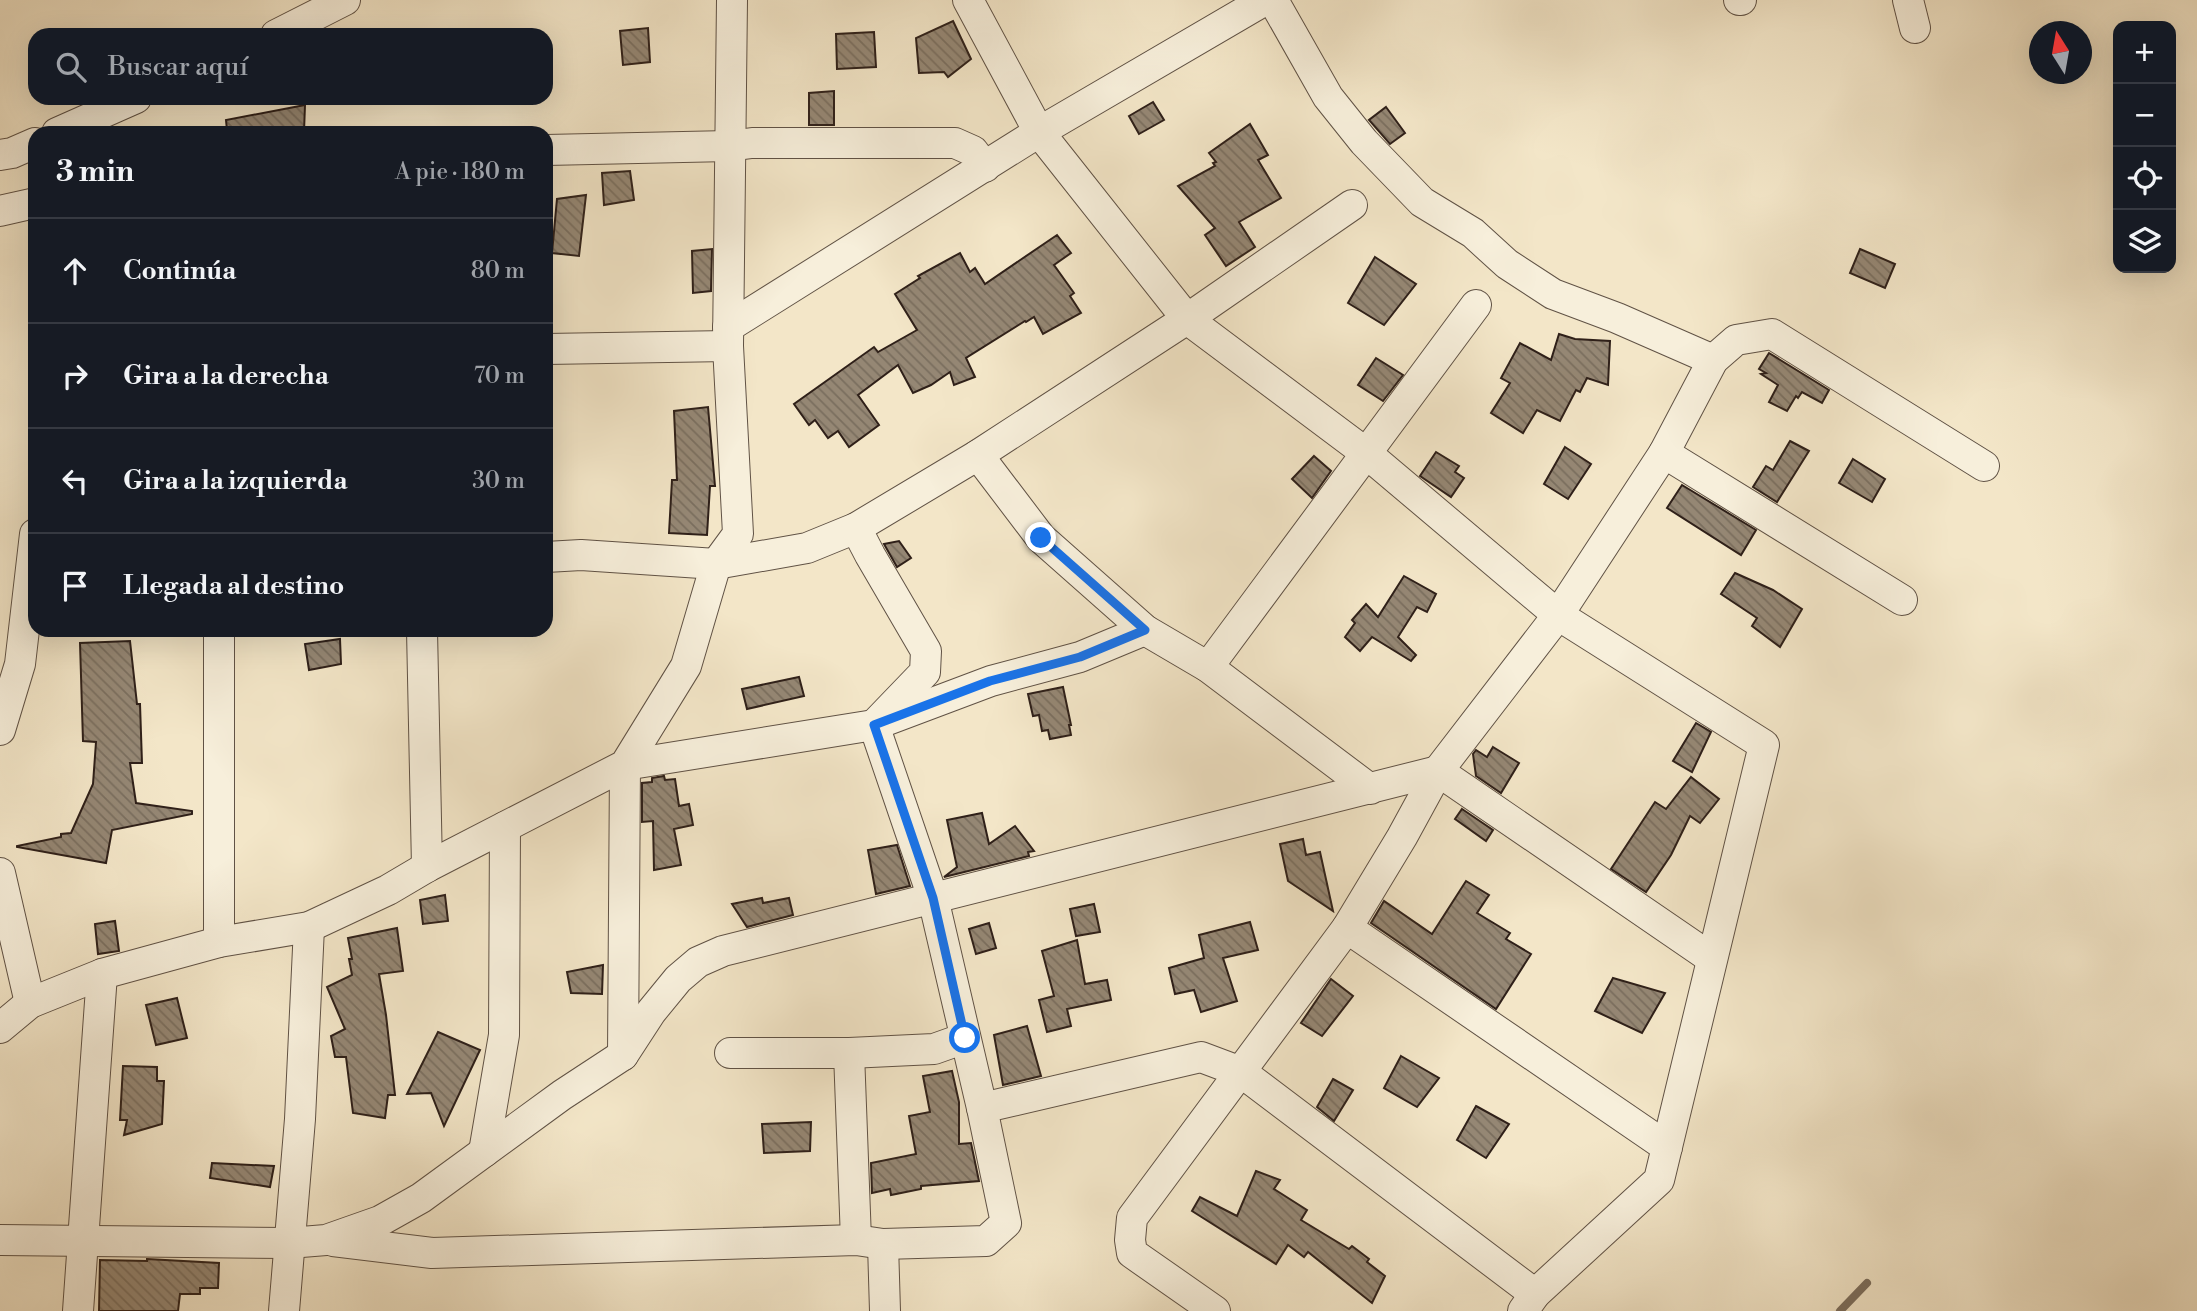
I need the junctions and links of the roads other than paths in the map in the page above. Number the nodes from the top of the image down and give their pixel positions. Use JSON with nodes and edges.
{"nodes":[{"id":1,"x":345,"y":0,"type":"edge"},
{"id":2,"x":732,"y":0,"type":"edge"},
{"id":3,"x":968,"y":0,"type":"edge"},
{"id":4,"x":1265,"y":0,"type":"edge"},
{"id":5,"x":1273,"y":0,"type":"edge"},
{"id":6,"x":290,"y":28,"type":"edge"},
{"id":7,"x":120,"y":105,"type":"edge"},
{"id":8,"x":73,"y":126,"type":"edge"},
{"id":9,"x":1040,"y":132,"type":"junction"},
{"id":10,"x":28,"y":146,"type":"edge"},
{"id":11,"x":729,"y":146,"type":"junction"},
{"id":12,"x":553,"y":150,"type":"edge"},
{"id":13,"x":0,"y":155,"type":"edge"},
{"id":14,"x":985,"y":167,"type":"junction"},
{"id":15,"x":28,"y":205,"type":"edge"},
{"id":16,"x":1352,"y":205,"type":"dead end"},
{"id":17,"x":0,"y":211,"type":"edge"},
{"id":18,"x":1476,"y":305,"type":"dead end"},
{"id":19,"x":1187,"y":319,"type":"junction"},
{"id":20,"x":553,"y":349,"type":"edge"},
{"id":21,"x":735,"y":353,"type":"junction"},
{"id":22,"x":1713,"y":360,"type":"junction"},
{"id":23,"x":1366,"y":453,"type":"junction"},
{"id":24,"x":1664,"y":453,"type":"junction"},
{"id":25,"x":978,"y":454,"type":"junction"},
{"id":26,"x":1984,"y":466,"type":"dead end"},
{"id":27,"x":856,"y":528,"type":"junction"},
{"id":28,"x":553,"y":557,"type":"edge"},
{"id":29,"x":716,"y":564,"type":"junction"},
{"id":30,"x":28,"y":571,"type":"edge"},
{"id":31,"x":1902,"y":600,"type":"dead end"},
{"id":32,"x":1558,"y":615,"type":"junction"},
{"id":33,"x":1145,"y":630,"type":"junction"},
{"id":34,"x":219,"y":637,"type":"edge"},
{"id":35,"x":422,"y":637,"type":"edge"},
{"id":36,"x":10,"y":666,"type":"edge"},
{"id":37,"x":1208,"y":667,"type":"junction"},
{"id":38,"x":874,"y":725,"type":"junction"},
{"id":39,"x":0,"y":730,"type":"edge"},
{"id":40,"x":625,"y":765,"type":"junction"},
{"id":41,"x":1438,"y":771,"type":"junction"},
{"id":42,"x":1370,"y":789,"type":"junction"},
{"id":43,"x":505,"y":827,"type":"junction"},
{"id":44,"x":428,"y":867,"type":"junction"},
{"id":45,"x":0,"y":873,"type":"edge"},
{"id":46,"x":933,"y":898,"type":"junction"},
{"id":47,"x":309,"y":927,"type":"junction"},
{"id":48,"x":1347,"y":928,"type":"junction"},
{"id":49,"x":219,"y":942,"type":"junction"},
{"id":50,"x":1711,"y":958,"type":"junction"},
{"id":51,"x":102,"y":974,"type":"junction"},
{"id":52,"x":30,"y":1003,"type":"junction"},
{"id":53,"x":0,"y":1028,"type":"edge"},
{"id":54,"x":965,"y":1038,"type":"junction"},
{"id":55,"x":730,"y":1053,"type":"dead end"},
{"id":56,"x":849,"y":1053,"type":"junction"},
{"id":57,"x":623,"y":1055,"type":"junction"},
{"id":58,"x":1241,"y":1072,"type":"junction"},
{"id":59,"x":982,"y":1108,"type":"junction"},
{"id":60,"x":1667,"y":1147,"type":"junction"},
{"id":61,"x":484,"y":1152,"type":"junction"},
{"id":62,"x":0,"y":1240,"type":"edge"},
{"id":63,"x":326,"y":1240,"type":"junction"},
{"id":64,"x":83,"y":1241,"type":"junction"},
{"id":65,"x":869,"y":1242,"type":"junction"},
{"id":66,"x":289,"y":1243,"type":"junction"},
{"id":67,"x":1529,"y":1303,"type":"edge"},
{"id":68,"x":78,"y":1311,"type":"edge"},
{"id":69,"x":284,"y":1311,"type":"edge"},
{"id":70,"x":885,"y":1311,"type":"edge"},
{"id":71,"x":1215,"y":1311,"type":"edge"}],
"edges":[{"from":1,"to":6,"type":"street"},
{"from":2,"to":11,"type":"street"},
{"from":3,"to":9,"type":"street"},
{"from":4,"to":9,"type":"street"},
{"from":5,"to":22,"type":"street"},
{"from":7,"to":8,"type":"street"},
{"from":9,"to":14,"type":"street"},
{"from":9,"to":19,"type":"street"},
{"from":10,"to":13,"type":"street"},
{"from":11,"to":12,"type":"street"},
{"from":11,"to":14,"type":"street"},
{"from":11,"to":21,"type":"street"},
{"from":14,"to":21,"type":"street"},
{"from":15,"to":17,"type":"street"},
{"from":16,"to":19,"type":"street"},
{"from":18,"to":23,"type":"street"},
{"from":19,"to":23,"type":"street"},
{"from":19,"to":25,"type":"street"},
{"from":20,"to":21,"type":"street"},
{"from":21,"to":29,"type":"street"},
{"from":22,"to":24,"type":"street"},
{"from":22,"to":26,"type":"street"},
{"from":23,"to":32,"type":"street"},
{"from":23,"to":37,"type":"street"},
{"from":24,"to":31,"type":"street"},
{"from":24,"to":32,"type":"street"},
{"from":25,"to":27,"type":"street"},
{"from":25,"to":33,"type":"street"},
{"from":27,"to":29,"type":"street"},
{"from":27,"to":38,"type":"street"},
{"from":28,"to":29,"type":"street"},
{"from":29,"to":40,"type":"street"},
{"from":30,"to":36,"type":"street"},
{"from":32,"to":41,"type":"street"},
{"from":32,"to":50,"type":"street"},
{"from":33,"to":37,"type":"street"},
{"from":33,"to":38,"type":"street"},
{"from":34,"to":49,"type":"street"},
{"from":35,"to":44,"type":"street"},
{"from":36,"to":39,"type":"street"},
{"from":37,"to":42,"type":"street"},
{"from":38,"to":40,"type":"street"},
{"from":38,"to":46,"type":"street"},
{"from":40,"to":43,"type":"street"},
{"from":40,"to":57,"type":"street"},
{"from":41,"to":42,"type":"street"},
{"from":41,"to":48,"type":"street"},
{"from":41,"to":50,"type":"street"},
{"from":42,"to":46,"type":"street"},
{"from":43,"to":44,"type":"street"},
{"from":43,"to":61,"type":"street"},
{"from":44,"to":47,"type":"street"},
{"from":45,"to":52,"type":"street"},
{"from":46,"to":54,"type":"street"},
{"from":46,"to":57,"type":"street"},
{"from":47,"to":49,"type":"street"},
{"from":47,"to":66,"type":"street"},
{"from":48,"to":58,"type":"street"},
{"from":48,"to":60,"type":"street"},
{"from":49,"to":51,"type":"street"},
{"from":50,"to":60,"type":"street"},
{"from":51,"to":52,"type":"street"},
{"from":51,"to":64,"type":"street"},
{"from":52,"to":53,"type":"street"},
{"from":54,"to":56,"type":"street"},
{"from":54,"to":59,"type":"street"},
{"from":55,"to":56,"type":"street"},
{"from":56,"to":65,"type":"street"},
{"from":57,"to":61,"type":"street"},
{"from":58,"to":59,"type":"street"},
{"from":58,"to":67,"type":"street"},
{"from":58,"to":71,"type":"street"},
{"from":59,"to":65,"type":"street"},
{"from":60,"to":67,"type":"street"},
{"from":61,"to":63,"type":"street"},
{"from":62,"to":64,"type":"street"},
{"from":63,"to":65,"type":"street"},
{"from":63,"to":66,"type":"street"},
{"from":64,"to":66,"type":"street"},
{"from":64,"to":68,"type":"street"},
{"from":65,"to":70,"type":"street"},
{"from":66,"to":69,"type":"street"}]}
